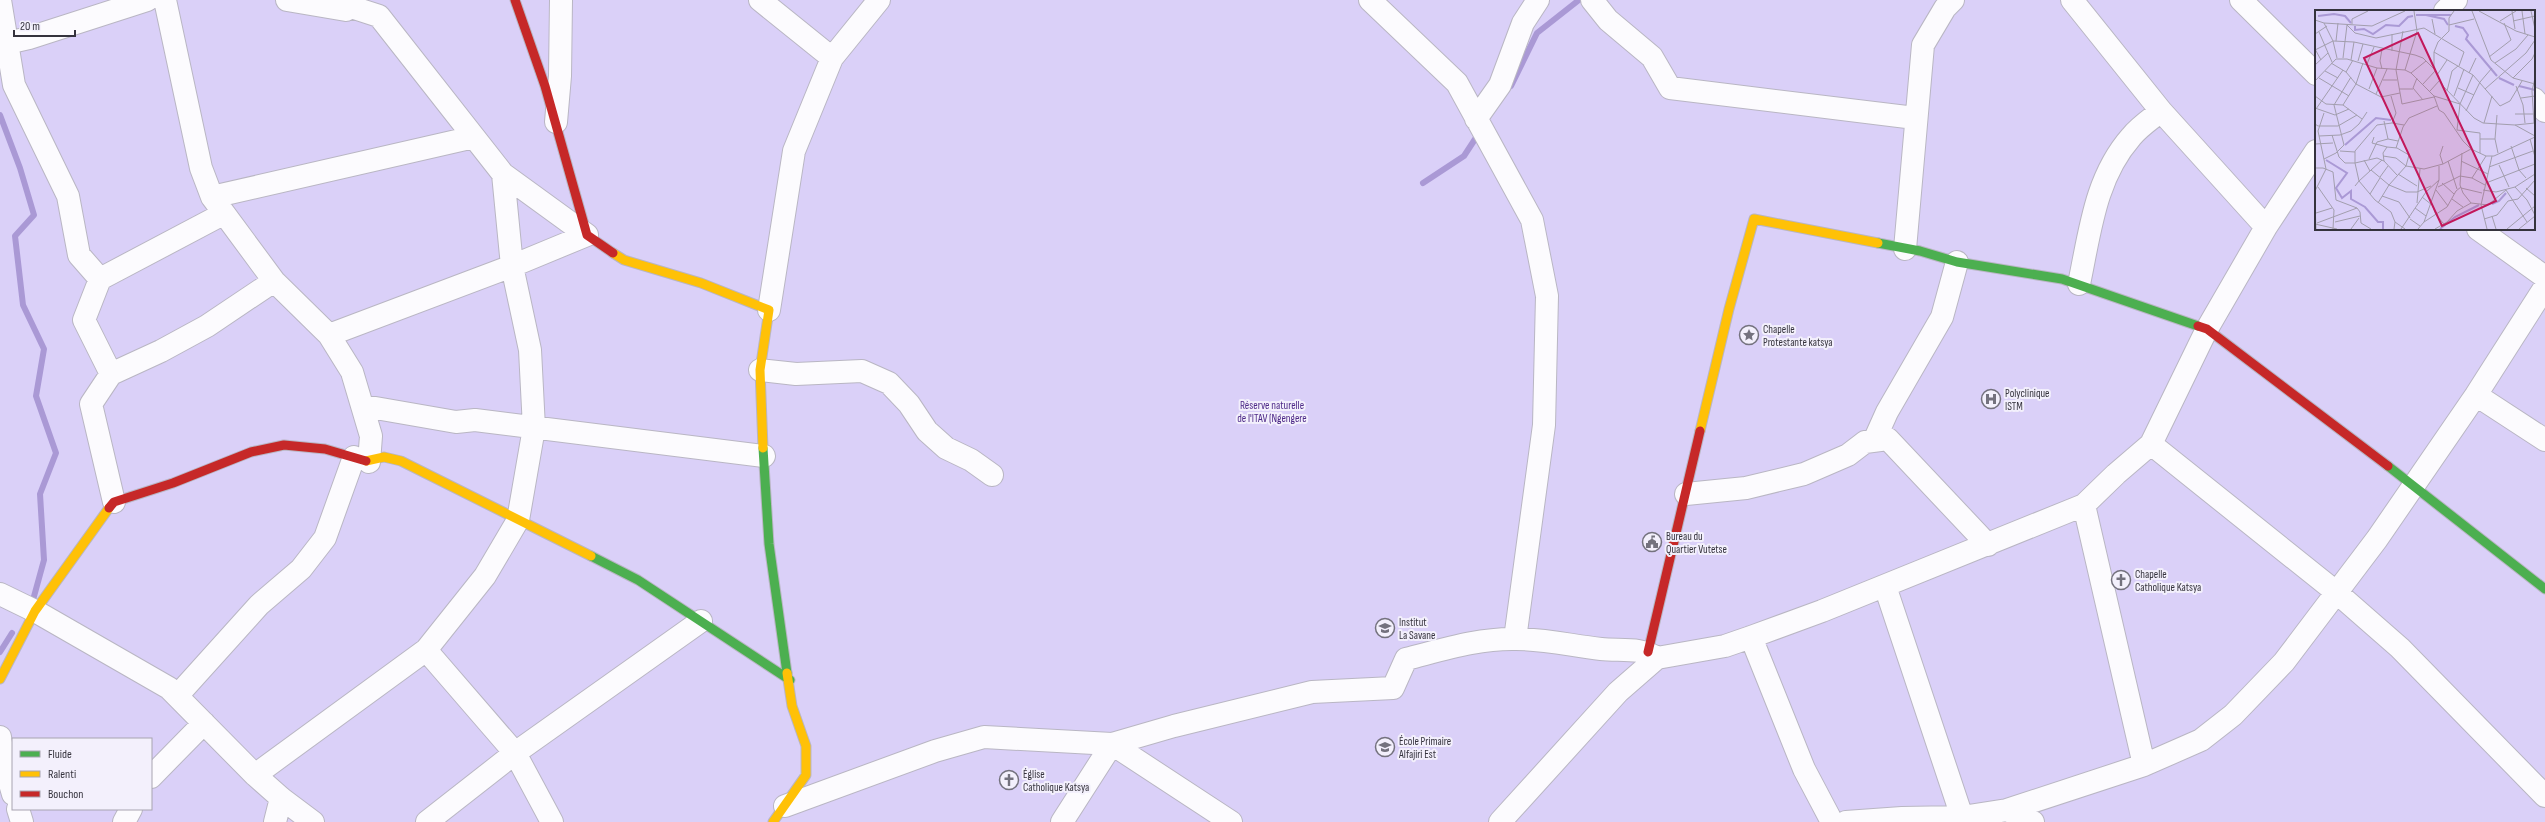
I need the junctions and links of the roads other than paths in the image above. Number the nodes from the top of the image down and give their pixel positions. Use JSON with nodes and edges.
{"nodes":[{"id":1,"x":0,"y":0,"type":"edge"},
{"id":2,"x":147,"y":0,"type":"edge"},
{"id":3,"x":165,"y":0,"type":"edge"},
{"id":4,"x":287,"y":0,"type":"edge"},
{"id":5,"x":330,"y":0,"type":"edge"},
{"id":6,"x":515,"y":0,"type":"edge"},
{"id":7,"x":561,"y":0,"type":"edge"},
{"id":8,"x":760,"y":0,"type":"edge"},
{"id":9,"x":879,"y":0,"type":"edge"},
{"id":10,"x":1370,"y":0,"type":"edge"},
{"id":11,"x":1538,"y":0,"type":"edge"},
{"id":12,"x":1592,"y":0,"type":"edge"},
{"id":13,"x":1952,"y":0,"type":"edge"},
{"id":14,"x":2072,"y":0,"type":"edge"},
{"id":15,"x":2241,"y":0,"type":"edge"},
{"id":16,"x":379,"y":16,"type":"junction"},
{"id":17,"x":7,"y":42,"type":"junction"},
{"id":18,"x":832,"y":58,"type":"junction"},
{"id":19,"x":2315,"y":73,"type":"edge"},
{"id":20,"x":2535,"y":100,"type":"edge"},
{"id":21,"x":2161,"y":111,"type":"junction"},
{"id":22,"x":2545,"y":111,"type":"edge"},
{"id":23,"x":1915,"y":118,"type":"junction"},
{"id":24,"x":1476,"y":120,"type":"junction"},
{"id":25,"x":556,"y":122,"type":"junction"},
{"id":26,"x":474,"y":138,"type":"junction"},
{"id":27,"x":2313,"y":162,"type":"edge"},
{"id":28,"x":503,"y":174,"type":"junction"},
{"id":29,"x":217,"y":205,"type":"junction"},
{"id":30,"x":2266,"y":227,"type":"junction"},
{"id":31,"x":2479,"y":230,"type":"edge"},
{"id":32,"x":587,"y":235,"type":"junction"},
{"id":33,"x":1905,"y":249,"type":"junction"},
{"id":34,"x":1957,"y":262,"type":"junction"},
{"id":35,"x":512,"y":266,"type":"junction"},
{"id":36,"x":2545,"y":277,"type":"edge"},
{"id":37,"x":100,"y":279,"type":"junction"},
{"id":38,"x":274,"y":281,"type":"junction"},
{"id":39,"x":2079,"y":284,"type":"junction"},
{"id":40,"x":2545,"y":286,"type":"edge"},
{"id":41,"x":769,"y":310,"type":"junction"},
{"id":42,"x":2207,"y":329,"type":"junction"},
{"id":43,"x":329,"y":335,"type":"junction"},
{"id":44,"x":760,"y":370,"type":"junction"},
{"id":45,"x":111,"y":374,"type":"junction"},
{"id":46,"x":2476,"y":395,"type":"junction"},
{"id":47,"x":364,"y":406,"type":"junction"},
{"id":48,"x":534,"y":428,"type":"junction"},
{"id":49,"x":2545,"y":440,"type":"edge"},
{"id":50,"x":1874,"y":441,"type":"junction"},
{"id":51,"x":2151,"y":444,"type":"junction"},
{"id":52,"x":764,"y":456,"type":"junction"},
{"id":53,"x":362,"y":459,"type":"junction"},
{"id":54,"x":992,"y":475,"type":"dead end"},
{"id":55,"x":2413,"y":487,"type":"junction"},
{"id":56,"x":1686,"y":494,"type":"junction"},
{"id":57,"x":114,"y":502,"type":"junction"},
{"id":58,"x":2084,"y":506,"type":"junction"},
{"id":59,"x":518,"y":520,"type":"junction"},
{"id":60,"x":1988,"y":545,"type":"junction"},
{"id":61,"x":1885,"y":586,"type":"junction"},
{"id":62,"x":2545,"y":589,"type":"edge"},
{"id":63,"x":2336,"y":592,"type":"junction"},
{"id":64,"x":7,"y":597,"type":"edge"},
{"id":65,"x":35,"y":611,"type":"junction"},
{"id":66,"x":701,"y":621,"type":"junction"},
{"id":67,"x":1751,"y":637,"type":"junction"},
{"id":68,"x":1515,"y":639,"type":"junction"},
{"id":69,"x":426,"y":650,"type":"junction"},
{"id":70,"x":1653,"y":655,"type":"junction"},
{"id":71,"x":0,"y":679,"type":"edge"},
{"id":72,"x":790,"y":680,"type":"junction"},
{"id":73,"x":177,"y":696,"type":"junction"},
{"id":74,"x":204,"y":723,"type":"junction"},
{"id":75,"x":0,"y":737,"type":"edge"},
{"id":76,"x":1112,"y":744,"type":"junction"},
{"id":77,"x":514,"y":753,"type":"junction"},
{"id":78,"x":2144,"y":765,"type":"junction"},
{"id":79,"x":255,"y":774,"type":"junction"},
{"id":80,"x":152,"y":776,"type":"edge"},
{"id":81,"x":12,"y":791,"type":"edge"},
{"id":82,"x":2545,"y":796,"type":"edge"},
{"id":83,"x":281,"y":798,"type":"junction"},
{"id":84,"x":18,"y":810,"type":"edge"},
{"id":85,"x":130,"y":810,"type":"edge"},
{"id":86,"x":2007,"y":810,"type":"junction"},
{"id":87,"x":779,"y":814,"type":"edge"},
{"id":88,"x":1962,"y":817,"type":"junction"},
{"id":89,"x":1903,"y":820,"type":"edge"},
{"id":90,"x":22,"y":822,"type":"edge"},
{"id":91,"x":124,"y":822,"type":"edge"},
{"id":92,"x":275,"y":822,"type":"edge"},
{"id":93,"x":313,"y":822,"type":"edge"},
{"id":94,"x":427,"y":822,"type":"edge"},
{"id":95,"x":552,"y":822,"type":"edge"},
{"id":96,"x":1062,"y":822,"type":"edge"},
{"id":97,"x":1231,"y":822,"type":"edge"},
{"id":98,"x":1500,"y":822,"type":"edge"},
{"id":99,"x":1832,"y":822,"type":"edge"},
{"id":100,"x":1846,"y":822,"type":"edge"},
{"id":101,"x":2033,"y":822,"type":"edge"}],
"edges":[{"from":1,"to":17,"type":"street"},
{"from":2,"to":17,"type":"street"},
{"from":3,"to":29,"type":"street"},
{"from":4,"to":16,"type":"street"},
{"from":5,"to":16,"type":"street"},
{"from":6,"to":25,"type":"street"},
{"from":7,"to":25,"type":"street"},
{"from":8,"to":18,"type":"street"},
{"from":9,"to":18,"type":"street"},
{"from":10,"to":24,"type":"street"},
{"from":11,"to":24,"type":"street"},
{"from":12,"to":23,"type":"street"},
{"from":13,"to":23,"type":"street"},
{"from":14,"to":21,"type":"street"},
{"from":15,"to":19,"type":"street"},
{"from":16,"to":26,"type":"street"},
{"from":17,"to":37,"type":"street"},
{"from":18,"to":41,"type":"street"},
{"from":20,"to":22,"type":"street"},
{"from":21,"to":30,"type":"street"},
{"from":21,"to":39,"type":"street"},
{"from":23,"to":33,"type":"street"},
{"from":24,"to":68,"type":"street"},
{"from":25,"to":32,"type":"street"},
{"from":26,"to":28,"type":"street"},
{"from":26,"to":29,"type":"street"},
{"from":27,"to":30,"type":"street"},
{"from":28,"to":32,"type":"street"},
{"from":28,"to":35,"type":"street"},
{"from":29,"to":37,"type":"street"},
{"from":29,"to":38,"type":"street"},
{"from":30,"to":42,"type":"street"},
{"from":31,"to":36,"type":"street"},
{"from":32,"to":35,"type":"street"},
{"from":32,"to":41,"type":"street"},
{"from":33,"to":34,"type":"street"},
{"from":33,"to":56,"type":"street"},
{"from":34,"to":39,"type":"street"},
{"from":34,"to":50,"type":"street"},
{"from":35,"to":43,"type":"street"},
{"from":35,"to":48,"type":"street"},
{"from":37,"to":45,"type":"street"},
{"from":38,"to":43,"type":"street"},
{"from":38,"to":45,"type":"street"},
{"from":39,"to":42,"type":"street"},
{"from":40,"to":46,"type":"street"},
{"from":41,"to":44,"type":"street"},
{"from":42,"to":51,"type":"street"},
{"from":42,"to":55,"type":"street"},
{"from":43,"to":47,"type":"street"},
{"from":44,"to":52,"type":"street"},
{"from":44,"to":54,"type":"street"},
{"from":45,"to":57,"type":"street"},
{"from":46,"to":49,"type":"street"},
{"from":46,"to":55,"type":"street"},
{"from":47,"to":48,"type":"street"},
{"from":47,"to":53,"type":"street"},
{"from":48,"to":52,"type":"street"},
{"from":48,"to":59,"type":"street"},
{"from":50,"to":56,"type":"street"},
{"from":50,"to":60,"type":"street"},
{"from":51,"to":58,"type":"street"},
{"from":51,"to":63,"type":"street"},
{"from":52,"to":72,"type":"street"},
{"from":53,"to":57,"type":"street"},
{"from":53,"to":59,"type":"street"},
{"from":53,"to":73,"type":"street"},
{"from":55,"to":62,"type":"street"},
{"from":55,"to":63,"type":"street"},
{"from":56,"to":70,"type":"street"},
{"from":57,"to":65,"type":"street"},
{"from":58,"to":60,"type":"street"},
{"from":58,"to":78,"type":"street"},
{"from":59,"to":66,"type":"street"},
{"from":59,"to":69,"type":"street"},
{"from":60,"to":61,"type":"street"},
{"from":61,"to":67,"type":"street"},
{"from":61,"to":88,"type":"street"},
{"from":63,"to":78,"type":"street"},
{"from":63,"to":82,"type":"street"},
{"from":64,"to":65,"type":"street"},
{"from":65,"to":71,"type":"street"},
{"from":65,"to":73,"type":"street"},
{"from":66,"to":72,"type":"street"},
{"from":66,"to":77,"type":"street"},
{"from":67,"to":70,"type":"street"},
{"from":67,"to":99,"type":"street"},
{"from":68,"to":70,"type":"street"},
{"from":68,"to":76,"type":"street"},
{"from":69,"to":77,"type":"street"},
{"from":69,"to":79,"type":"street"},
{"from":70,"to":98,"type":"street"},
{"from":72,"to":87,"type":"street"},
{"from":73,"to":74,"type":"street"},
{"from":74,"to":79,"type":"street"},
{"from":74,"to":80,"type":"street"},
{"from":75,"to":81,"type":"street"},
{"from":76,"to":87,"type":"street"},
{"from":76,"to":96,"type":"street"},
{"from":76,"to":97,"type":"street"},
{"from":77,"to":94,"type":"street"},
{"from":77,"to":95,"type":"street"},
{"from":78,"to":86,"type":"street"},
{"from":79,"to":83,"type":"street"},
{"from":83,"to":92,"type":"street"},
{"from":83,"to":93,"type":"street"},
{"from":84,"to":90,"type":"street"},
{"from":85,"to":91,"type":"street"},
{"from":86,"to":88,"type":"street"},
{"from":86,"to":101,"type":"street"},
{"from":88,"to":89,"type":"street"},
{"from":89,"to":100,"type":"street"}]}
